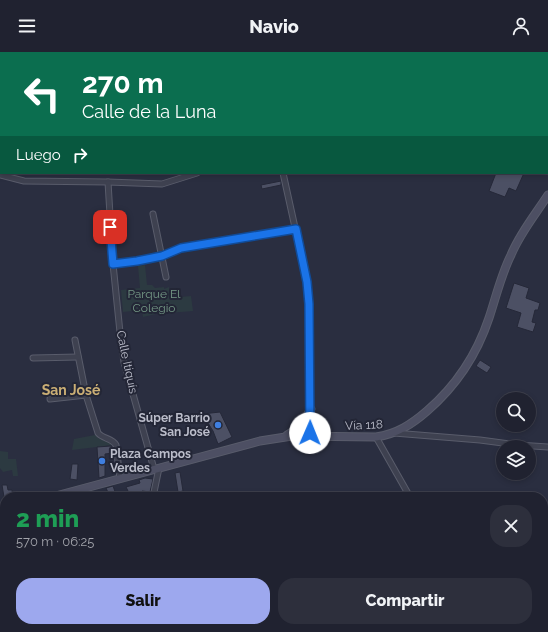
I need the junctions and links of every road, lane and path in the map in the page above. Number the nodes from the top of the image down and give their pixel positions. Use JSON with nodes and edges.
{"nodes":[{"id":1,"x":194,"y":174,"type":"edge"},
{"id":2,"x":284,"y":174,"type":"edge"},
{"id":3,"x":0,"y":175,"type":"edge"},
{"id":4,"x":108,"y":182,"type":"junction"},
{"id":5,"x":548,"y":195,"type":"edge"},
{"id":6,"x":153,"y":214,"type":"dead end"},
{"id":7,"x":296,"y":229,"type":"junction"},
{"id":8,"x":162,"y":256,"type":"junction"},
{"id":9,"x":113,"y":264,"type":"junction"},
{"id":10,"x":166,"y":277,"type":"dead end"},
{"id":11,"x":75,"y":340,"type":"dead end"},
{"id":12,"x":78,"y":357,"type":"junction"},
{"id":13,"x":33,"y":358,"type":"dead end"},
{"id":14,"x":86,"y":395,"type":"junction"},
{"id":15,"x":50,"y":399,"type":"dead end"},
{"id":16,"x":311,"y":409,"type":"junction"},
{"id":17,"x":394,"y":433,"type":"junction"},
{"id":18,"x":283,"y":436,"type":"junction"},
{"id":19,"x":310,"y":436,"type":"junction"},
{"id":20,"x":376,"y":437,"type":"junction"},
{"id":21,"x":548,"y":447,"type":"edge"},
{"id":22,"x":156,"y":468,"type":"junction"},
{"id":23,"x":120,"y":479,"type":"junction"},
{"id":24,"x":71,"y":492,"type":"edge"},
{"id":25,"x":154,"y":492,"type":"edge"},
{"id":26,"x":407,"y":492,"type":"edge"}],
"edges":[{"from":1,"to":4,"type":"street"},
{"from":2,"to":7,"type":"street"},
{"from":3,"to":4,"type":"street"},
{"from":4,"to":9,"type":"street","name":"Calle Itiquís"},
{"from":5,"to":17,"type":"main road","name":"Vía 118"},
{"from":6,"to":8,"type":"street"},
{"from":7,"to":8,"type":"street"},
{"from":7,"to":16,"type":"street"},
{"from":8,"to":9,"type":"street"},
{"from":8,"to":10,"type":"street"},
{"from":9,"to":22,"type":"street","name":"Calle Itiquís"},
{"from":11,"to":12,"type":"street"},
{"from":12,"to":13,"type":"street"},
{"from":12,"to":14,"type":"street"},
{"from":14,"to":15,"type":"street"},
{"from":14,"to":23,"type":"street"},
{"from":16,"to":18,"type":"main road"},
{"from":16,"to":19,"type":"street"},
{"from":17,"to":20,"type":"main road","name":"Vía 118"},
{"from":17,"to":21,"type":"street"},
{"from":18,"to":19,"type":"main road","name":"Vía 118"},
{"from":18,"to":22,"type":"main road","name":"Vía 118"},
{"from":19,"to":20,"type":"main road","name":"Vía 118"},
{"from":20,"to":26,"type":"street"},
{"from":22,"to":23,"type":"main road","name":"Vía 118"},
{"from":22,"to":25,"type":"street"},
{"from":23,"to":24,"type":"main road","name":"Vía 118"}]}
